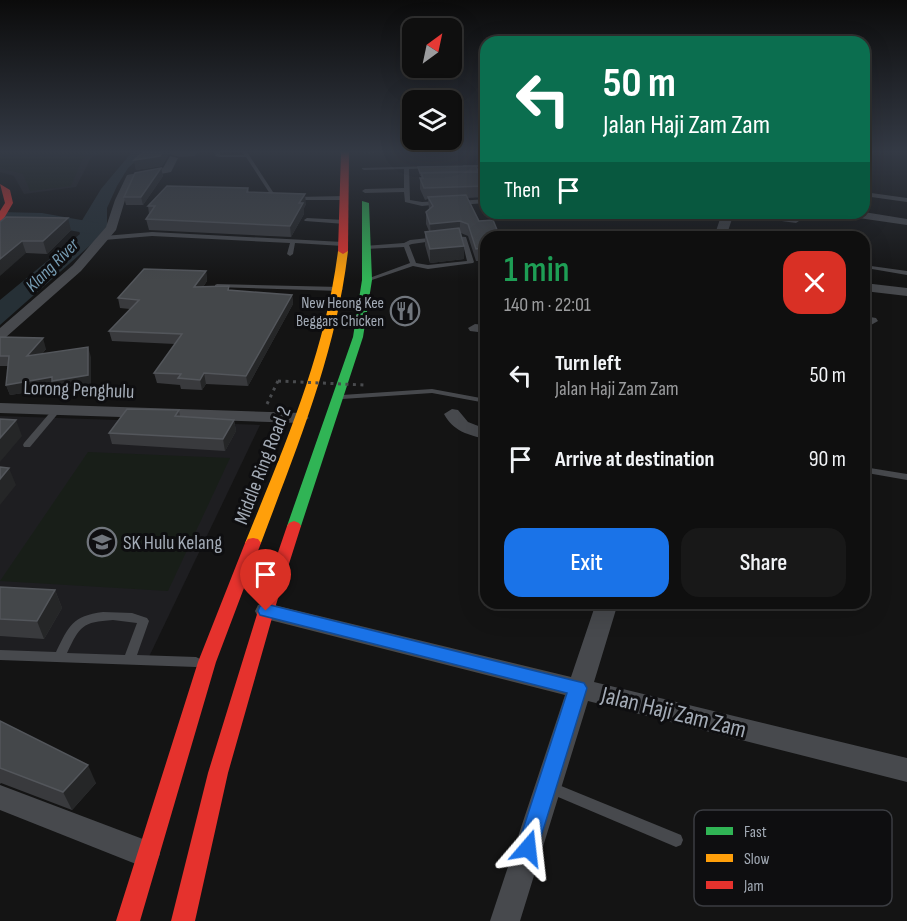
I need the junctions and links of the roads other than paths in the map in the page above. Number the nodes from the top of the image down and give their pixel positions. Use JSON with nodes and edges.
{"nodes":[{"id":1,"x":7,"y":195,"type":"edge"},
{"id":2,"x":122,"y":195,"type":"edge"},
{"id":3,"x":273,"y":195,"type":"edge"},
{"id":4,"x":345,"y":195,"type":"edge"},
{"id":5,"x":365,"y":195,"type":"edge"},
{"id":6,"x":406,"y":195,"type":"edge"},
{"id":7,"x":871,"y":195,"type":"edge"},
{"id":8,"x":345,"y":198,"type":"junction"},
{"id":9,"x":265,"y":199,"type":"edge"},
{"id":10,"x":276,"y":199,"type":"junction"},
{"id":11,"x":907,"y":200,"type":"edge"},
{"id":12,"x":480,"y":201,"type":"edge"},
{"id":13,"x":443,"y":203,"type":"edge"},
{"id":14,"x":454,"y":203,"type":"edge"},
{"id":15,"x":870,"y":217,"type":"edge"},
{"id":16,"x":0,"y":218,"type":"edge"},
{"id":17,"x":782,"y":219,"type":"edge"},
{"id":18,"x":307,"y":220,"type":"dead end"},
{"id":19,"x":796,"y":221,"type":"dead end"},
{"id":20,"x":345,"y":222,"type":"junction"},
{"id":21,"x":907,"y":222,"type":"edge"},
{"id":22,"x":104,"y":238,"type":"junction"},
{"id":23,"x":249,"y":238,"type":"junction"},
{"id":24,"x":293,"y":241,"type":"junction"},
{"id":25,"x":343,"y":244,"type":"junction"},
{"id":26,"x":406,"y":245,"type":"junction"},
{"id":27,"x":245,"y":247,"type":"dead end"},
{"id":28,"x":366,"y":247,"type":"junction"},
{"id":29,"x":290,"y":254,"type":"dead end"},
{"id":30,"x":413,"y":264,"type":"junction"},
{"id":31,"x":870,"y":267,"type":"edge"},
{"id":32,"x":907,"y":273,"type":"edge"},
{"id":33,"x":367,"y":280,"type":"junction"},
{"id":34,"x":217,"y":286,"type":"edge"},
{"id":35,"x":870,"y":288,"type":"edge"},
{"id":36,"x":340,"y":289,"type":"junction"},
{"id":37,"x":907,"y":292,"type":"edge"},
{"id":38,"x":0,"y":334,"type":"edge"},
{"id":39,"x":338,"y":397,"type":"junction"},
{"id":40,"x":480,"y":400,"type":"edge"},
{"id":41,"x":0,"y":408,"type":"edge"},
{"id":42,"x":57,"y":410,"type":"junction"},
{"id":43,"x":452,"y":414,"type":"dead end"},
{"id":44,"x":301,"y":418,"type":"junction"},
{"id":45,"x":480,"y":432,"type":"edge"},
{"id":46,"x":27,"y":445,"type":"dead end"},
{"id":47,"x":870,"y":471,"type":"dead end"},
{"id":48,"x":907,"y":477,"type":"edge"},
{"id":49,"x":605,"y":609,"type":"edge"},
{"id":50,"x":266,"y":611,"type":"junction"},
{"id":51,"x":0,"y":655,"type":"edge"},
{"id":52,"x":59,"y":657,"type":"junction"},
{"id":53,"x":129,"y":660,"type":"junction"},
{"id":54,"x":207,"y":662,"type":"junction"},
{"id":55,"x":578,"y":688,"type":"junction"},
{"id":56,"x":907,"y":770,"type":"edge"},
{"id":57,"x":547,"y":786,"type":"junction"},
{"id":58,"x":0,"y":797,"type":"edge"},
{"id":59,"x":676,"y":840,"type":"dead end"},
{"id":60,"x":148,"y":854,"type":"junction"},
{"id":61,"x":128,"y":921,"type":"edge"},
{"id":62,"x":183,"y":921,"type":"edge"},
{"id":63,"x":505,"y":921,"type":"edge"}],
"edges":[{"from":1,"to":16,"type":"main road"},
{"from":2,"to":22,"type":"street"},
{"from":3,"to":10,"type":"lane"},
{"from":4,"to":8,"type":"main road","name":"Middle Ring Road 2"},
{"from":5,"to":28,"type":"main road"},
{"from":6,"to":13,"type":"lane"},
{"from":7,"to":11,"type":"lane"},
{"from":8,"to":10,"type":"lane"},
{"from":8,"to":20,"type":"main road","name":"Middle Ring Road 2"},
{"from":9,"to":10,"type":"lane"},
{"from":12,"to":14,"type":"lane"},
{"from":15,"to":21,"type":"street"},
{"from":17,"to":19,"type":"lane"},
{"from":18,"to":20,"type":"lane"},
{"from":20,"to":25,"type":"main road","name":"Middle Ring Road 2"},
{"from":22,"to":23,"type":"lane"},
{"from":22,"to":38,"type":"street"},
{"from":23,"to":24,"type":"lane"},
{"from":23,"to":27,"type":"lane"},
{"from":24,"to":25,"type":"lane"},
{"from":24,"to":29,"type":"lane"},
{"from":25,"to":36,"type":"main road","name":"Middle Ring Road 2"},
{"from":26,"to":28,"type":"lane"},
{"from":26,"to":30,"type":"lane"},
{"from":26,"to":30,"type":"lane"},
{"from":28,"to":33,"type":"main road"},
{"from":30,"to":33,"type":"lane"},
{"from":31,"to":32,"type":"lane"},
{"from":33,"to":39,"type":"main road"},
{"from":34,"to":36,"type":"lane"},
{"from":35,"to":37,"type":"street"},
{"from":36,"to":44,"type":"main road","name":"Middle Ring Road 2"},
{"from":39,"to":40,"type":"lane"},
{"from":39,"to":50,"type":"main road"},
{"from":41,"to":42,"type":"street","name":"Lorong Penghulu"},
{"from":42,"to":44,"type":"street","name":"Lorong Penghulu"},
{"from":42,"to":46,"type":"lane"},
{"from":43,"to":45,"type":"street"},
{"from":44,"to":54,"type":"main road","name":"Middle Ring Road 2"},
{"from":47,"to":48,"type":"lane"},
{"from":49,"to":55,"type":"street"},
{"from":50,"to":55,"type":"street","name":"Jalan Haji Zam Zam"},
{"from":50,"to":62,"type":"main road"},
{"from":51,"to":52,"type":"lane"},
{"from":52,"to":53,"type":"lane"},
{"from":52,"to":53,"type":"lane"},
{"from":53,"to":54,"type":"lane"},
{"from":54,"to":60,"type":"main road","name":"Middle Ring Road 2"},
{"from":55,"to":56,"type":"street","name":"Jalan Haji Zam Zam"},
{"from":55,"to":57,"type":"street"},
{"from":57,"to":59,"type":"lane"},
{"from":57,"to":63,"type":"street"},
{"from":58,"to":60,"type":"street"},
{"from":60,"to":61,"type":"main road","name":"Middle Ring Road 2"}]}
